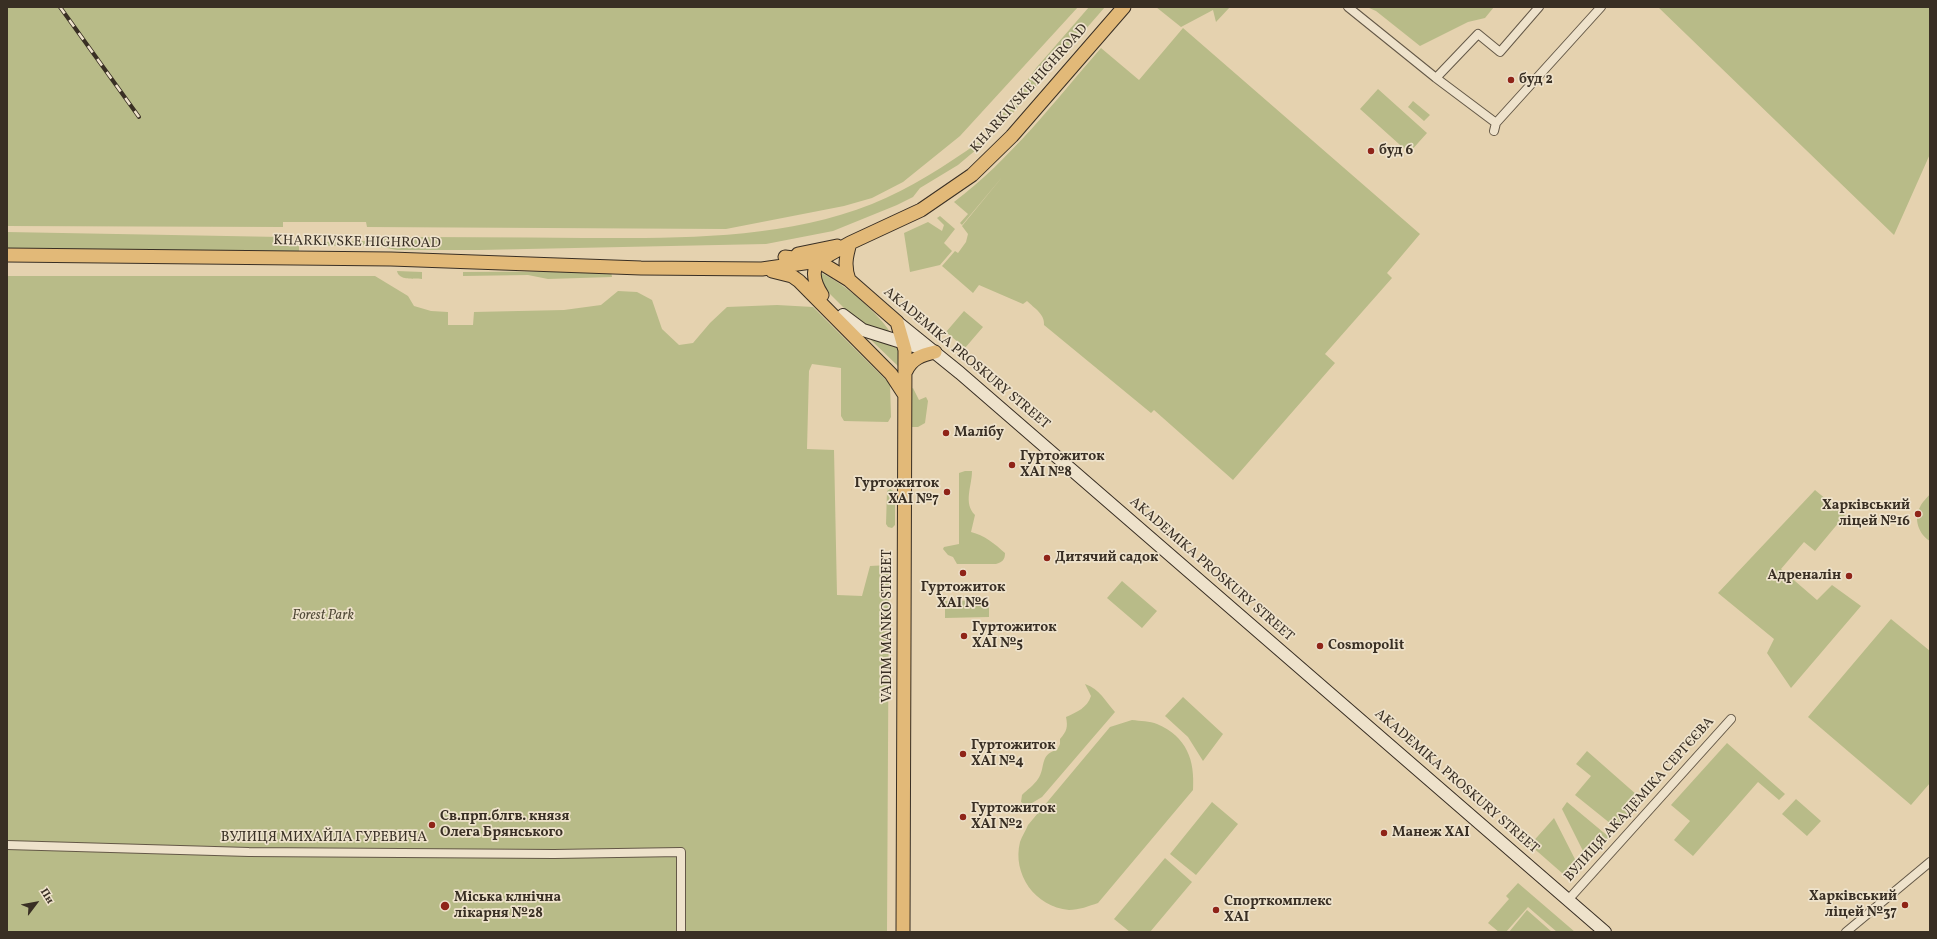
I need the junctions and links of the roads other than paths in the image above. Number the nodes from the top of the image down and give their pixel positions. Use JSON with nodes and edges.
{"nodes":[{"id":1,"x":1124,"y":7,"type":"edge"},
{"id":2,"x":1348,"y":7,"type":"edge"},
{"id":3,"x":1539,"y":7,"type":"edge"},
{"id":4,"x":1601,"y":7,"type":"edge"},
{"id":5,"x":1436,"y":78,"type":"junction"},
{"id":6,"x":845,"y":244,"type":"junction"},
{"id":7,"x":7,"y":255,"type":"edge"},
{"id":8,"x":785,"y":257,"type":"junction"},
{"id":9,"x":818,"y":261,"type":"junction"},
{"id":10,"x":707,"y":268,"type":"junction"},
{"id":11,"x":762,"y":269,"type":"junction"},
{"id":12,"x":795,"y":278,"type":"junction"},
{"id":13,"x":849,"y":280,"type":"junction"},
{"id":14,"x":822,"y":295,"type":"junction"},
{"id":15,"x":843,"y":315,"type":"junction"},
{"id":16,"x":897,"y":322,"type":"junction"},
{"id":17,"x":904,"y":343,"type":"junction"},
{"id":18,"x":935,"y":352,"type":"junction"},
{"id":19,"x":906,"y":371,"type":"junction"},
{"id":20,"x":904,"y":394,"type":"junction"},
{"id":21,"x":1731,"y":719,"type":"dead end"},
{"id":22,"x":7,"y":845,"type":"edge"},
{"id":23,"x":1930,"y":862,"type":"edge"},
{"id":24,"x":1568,"y":900,"type":"junction"},
{"id":25,"x":681,"y":932,"type":"edge"},
{"id":26,"x":903,"y":932,"type":"edge"},
{"id":27,"x":1605,"y":932,"type":"edge"},
{"id":28,"x":1846,"y":932,"type":"edge"}],
"edges":[{"from":1,"to":6,"type":"main road","name":"KHARKIVSKE HIGHROAD"},
{"from":2,"to":5,"type":"street"},
{"from":3,"to":5,"type":"street"},
{"from":4,"to":5,"type":"street"},
{"from":6,"to":8,"type":"main road","name":"KHARKIVSKE HIGHROAD"},
{"from":6,"to":9,"type":"main road","name":"KHARKIVSKE HIGHROAD"},
{"from":6,"to":13,"type":"main road"},
{"from":7,"to":10,"type":"main road","name":"KHARKIVSKE HIGHROAD"},
{"from":8,"to":9,"type":"main road","name":"AKADEMIKA PROSKURY STREET"},
{"from":8,"to":10,"type":"main road","name":"KHARKIVSKE HIGHROAD"},
{"from":9,"to":11,"type":"main road","name":"KHARKIVSKE HIGHROAD"},
{"from":9,"to":13,"type":"main road","name":"AKADEMIKA PROSKURY STREET"},
{"from":9,"to":14,"type":"main road"},
{"from":10,"to":11,"type":"main road","name":"KHARKIVSKE HIGHROAD"},
{"from":11,"to":12,"type":"main road"},
{"from":12,"to":14,"type":"main road"},
{"from":12,"to":20,"type":"main road"},
{"from":13,"to":16,"type":"main road","name":"AKADEMIKA PROSKURY STREET"},
{"from":14,"to":15,"type":"main road"},
{"from":15,"to":17,"type":"street"},
{"from":15,"to":20,"type":"main road"},
{"from":16,"to":17,"type":"main road","name":"VADIM MANKO STREET"},
{"from":16,"to":18,"type":"street","name":"AKADEMIKA PROSKURY STREET"},
{"from":17,"to":18,"type":"street"},
{"from":17,"to":19,"type":"main road","name":"VADIM MANKO STREET"},
{"from":18,"to":19,"type":"main road"},
{"from":18,"to":24,"type":"street","name":"AKADEMIKA PROSKURY STREET"},
{"from":19,"to":20,"type":"main road","name":"VADIM MANKO STREET"},
{"from":20,"to":26,"type":"main road","name":"VADIM MANKO STREET"},
{"from":21,"to":24,"type":"street","name":"ВУЛИЦЯ АКАДЕМІКА СЕРГЄЄВА"},
{"from":22,"to":25,"type":"street","name":"ВУЛИЦЯ МИХАЙЛА ГУРЕВИЧА"},
{"from":23,"to":28,"type":"street"},
{"from":24,"to":27,"type":"street","name":"AKADEMIKA PROSKURY STREET"}]}
